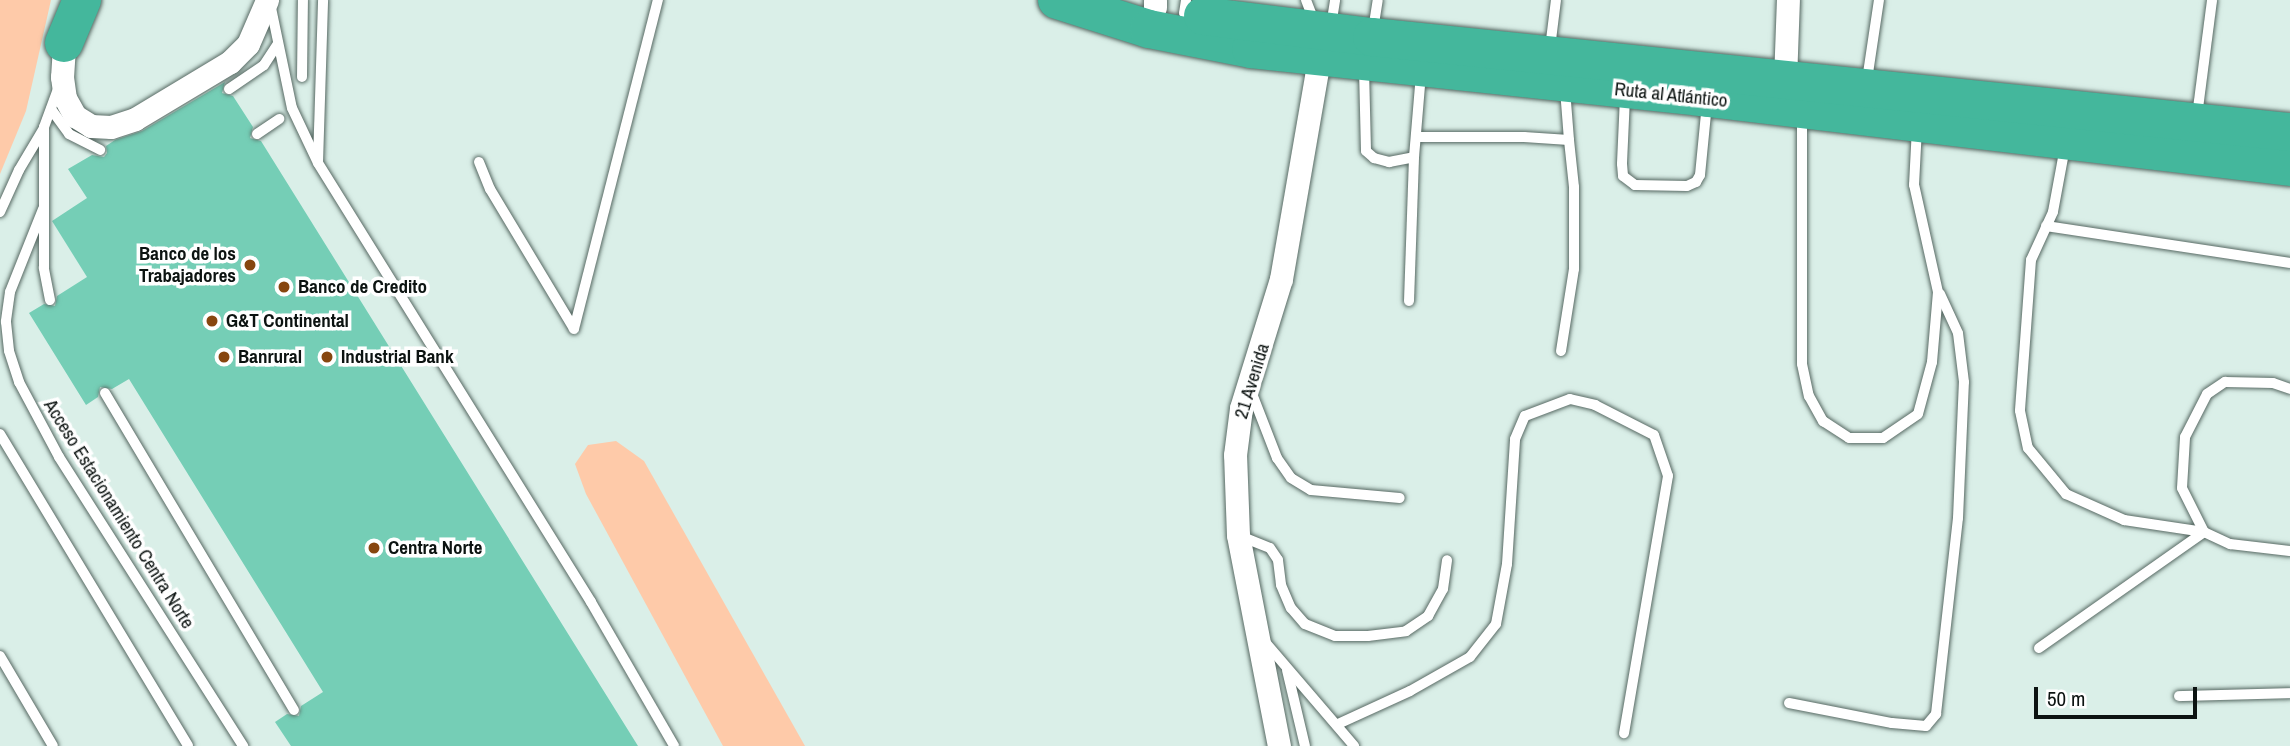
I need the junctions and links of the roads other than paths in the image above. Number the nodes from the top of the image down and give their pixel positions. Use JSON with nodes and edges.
{"nodes":[{"id":1,"x":68,"y":0,"type":"edge"},
{"id":2,"x":82,"y":0,"type":"edge"},
{"id":3,"x":268,"y":0,"type":"edge"},
{"id":4,"x":303,"y":0,"type":"edge"},
{"id":5,"x":323,"y":0,"type":"edge"},
{"id":6,"x":658,"y":0,"type":"edge"},
{"id":7,"x":1057,"y":0,"type":"edge"},
{"id":8,"x":1556,"y":0,"type":"edge"},
{"id":9,"x":1788,"y":0,"type":"edge"},
{"id":10,"x":1879,"y":0,"type":"edge"},
{"id":11,"x":2211,"y":0,"type":"edge"},
{"id":12,"x":1162,"y":4,"type":"edge"},
{"id":13,"x":1322,"y":24,"type":"edge"},
{"id":14,"x":1371,"y":33,"type":"edge"},
{"id":15,"x":277,"y":45,"type":"junction"},
{"id":16,"x":63,"y":60,"type":"junction"},
{"id":17,"x":1421,"y":69,"type":"junction"},
{"id":18,"x":1557,"y":69,"type":"junction"},
{"id":19,"x":302,"y":77,"type":"dead end"},
{"id":20,"x":1866,"y":88,"type":"junction"},
{"id":21,"x":229,"y":89,"type":"dead end"},
{"id":22,"x":1626,"y":91,"type":"junction"},
{"id":23,"x":1793,"y":95,"type":"junction"},
{"id":24,"x":1708,"y":98,"type":"junction"},
{"id":25,"x":51,"y":109,"type":"junction"},
{"id":26,"x":279,"y":119,"type":"dead end"},
{"id":27,"x":2197,"y":122,"type":"junction"},
{"id":28,"x":1918,"y":123,"type":"junction"},
{"id":29,"x":44,"y":127,"type":"junction"},
{"id":30,"x":2290,"y":132,"type":"edge"},
{"id":31,"x":257,"y":134,"type":"dead end"},
{"id":32,"x":1416,"y":137,"type":"junction"},
{"id":33,"x":1569,"y":140,"type":"junction"},
{"id":34,"x":2066,"y":140,"type":"junction"},
{"id":35,"x":100,"y":150,"type":"dead end"},
{"id":36,"x":1414,"y":157,"type":"junction"},
{"id":37,"x":479,"y":162,"type":"dead end"},
{"id":38,"x":317,"y":163,"type":"junction"},
{"id":39,"x":2290,"y":167,"type":"edge"},
{"id":40,"x":43,"y":209,"type":"junction"},
{"id":41,"x":0,"y":212,"type":"edge"},
{"id":42,"x":2046,"y":226,"type":"junction"},
{"id":43,"x":2290,"y":263,"type":"edge"},
{"id":44,"x":1938,"y":292,"type":"junction"},
{"id":45,"x":50,"y":300,"type":"dead end"},
{"id":46,"x":1409,"y":301,"type":"dead end"},
{"id":47,"x":1562,"y":351,"type":"dead end"},
{"id":48,"x":1248,"y":385,"type":"junction"},
{"id":49,"x":2290,"y":389,"type":"edge"},
{"id":50,"x":105,"y":393,"type":"dead end"},
{"id":51,"x":0,"y":434,"type":"edge"},
{"id":52,"x":1400,"y":498,"type":"dead end"},
{"id":53,"x":2204,"y":533,"type":"junction"},
{"id":54,"x":1238,"y":535,"type":"junction"},
{"id":55,"x":2290,"y":551,"type":"edge"},
{"id":56,"x":1447,"y":560,"type":"dead end"},
{"id":57,"x":1256,"y":632,"type":"junction"},
{"id":58,"x":2039,"y":648,"type":"dead end"},
{"id":59,"x":0,"y":656,"type":"edge"},
{"id":60,"x":1286,"y":668,"type":"junction"},
{"id":61,"x":2290,"y":692,"type":"edge"},
{"id":62,"x":2179,"y":696,"type":"dead end"},
{"id":63,"x":1789,"y":703,"type":"dead end"},
{"id":64,"x":294,"y":710,"type":"dead end"},
{"id":65,"x":1338,"y":724,"type":"junction"},
{"id":66,"x":1625,"y":733,"type":"dead end"},
{"id":67,"x":53,"y":746,"type":"edge"},
{"id":68,"x":188,"y":746,"type":"edge"},
{"id":69,"x":243,"y":746,"type":"edge"},
{"id":70,"x":674,"y":746,"type":"edge"},
{"id":71,"x":1279,"y":746,"type":"edge"},
{"id":72,"x":1305,"y":746,"type":"edge"},
{"id":73,"x":1354,"y":746,"type":"edge"}],
"edges":[{"from":1,"to":16,"type":"street"},
{"from":2,"to":16,"type":"highway"},
{"from":3,"to":15,"type":"lane"},
{"from":3,"to":16,"type":"street"},
{"from":4,"to":19,"type":"lane"},
{"from":5,"to":38,"type":"lane"},
{"from":6,"to":37,"type":"lane"},
{"from":7,"to":13,"type":"highway","name":"Ruta al Atlántico"},
{"from":8,"to":18,"type":"lane"},
{"from":9,"to":23,"type":"street"},
{"from":10,"to":20,"type":"lane"},
{"from":11,"to":27,"type":"lane"},
{"from":12,"to":13,"type":"highway","name":"Ruta al Atlántico"},
{"from":13,"to":14,"type":"highway","name":"Ruta al Atlántico"},
{"from":13,"to":48,"type":"street","name":"21 Avenida"},
{"from":14,"to":17,"type":"highway","name":"Ruta al Atlántico"},
{"from":14,"to":18,"type":"highway","name":"Ruta al Atlántico"},
{"from":14,"to":36,"type":"lane"},
{"from":15,"to":21,"type":"lane"},
{"from":15,"to":38,"type":"lane"},
{"from":16,"to":25,"type":"lane"},
{"from":17,"to":18,"type":"highway","name":"Ruta al Atlántico"},
{"from":17,"to":32,"type":"lane"},
{"from":18,"to":22,"type":"highway","name":"Ruta al Atlántico"},
{"from":18,"to":23,"type":"highway","name":"Ruta al Atlántico"},
{"from":18,"to":33,"type":"lane"},
{"from":20,"to":23,"type":"highway","name":"Ruta al Atlántico"},
{"from":20,"to":27,"type":"highway","name":"Ruta al Atlántico"},
{"from":22,"to":24,"type":"highway","name":"Ruta al Atlántico"},
{"from":22,"to":24,"type":"lane"},
{"from":23,"to":24,"type":"highway","name":"Ruta al Atlántico"},
{"from":23,"to":28,"type":"highway","name":"Ruta al Atlántico"},
{"from":23,"to":44,"type":"lane"},
{"from":25,"to":29,"type":"lane"},
{"from":25,"to":35,"type":"lane"},
{"from":26,"to":31,"type":"lane"},
{"from":27,"to":30,"type":"highway","name":"Ruta al Atlántico"},
{"from":28,"to":34,"type":"highway","name":"Ruta al Atlántico"},
{"from":28,"to":44,"type":"lane"},
{"from":29,"to":40,"type":"lane"},
{"from":29,"to":41,"type":"lane"},
{"from":32,"to":33,"type":"lane"},
{"from":32,"to":36,"type":"lane"},
{"from":33,"to":47,"type":"lane"},
{"from":34,"to":39,"type":"highway","name":"Ruta al Atlántico"},
{"from":34,"to":42,"type":"lane"},
{"from":36,"to":46,"type":"lane"},
{"from":38,"to":70,"type":"lane"},
{"from":40,"to":45,"type":"lane"},
{"from":40,"to":69,"type":"lane","name":"Acceso Estacionamiento Centra Norte"},
{"from":42,"to":43,"type":"lane"},
{"from":42,"to":53,"type":"lane"},
{"from":44,"to":63,"type":"lane"},
{"from":48,"to":52,"type":"lane"},
{"from":48,"to":54,"type":"street","name":"21 Avenida"},
{"from":49,"to":53,"type":"lane"},
{"from":50,"to":64,"type":"lane"},
{"from":51,"to":68,"type":"lane"},
{"from":53,"to":55,"type":"lane"},
{"from":53,"to":58,"type":"lane"},
{"from":54,"to":56,"type":"lane"},
{"from":54,"to":57,"type":"street","name":"21 Avenida"},
{"from":57,"to":60,"type":"lane"},
{"from":57,"to":71,"type":"street","name":"21 Avenida"},
{"from":59,"to":67,"type":"lane"},
{"from":60,"to":65,"type":"lane"},
{"from":60,"to":72,"type":"lane"},
{"from":61,"to":62,"type":"lane"},
{"from":65,"to":66,"type":"lane"},
{"from":65,"to":73,"type":"lane"}]}
